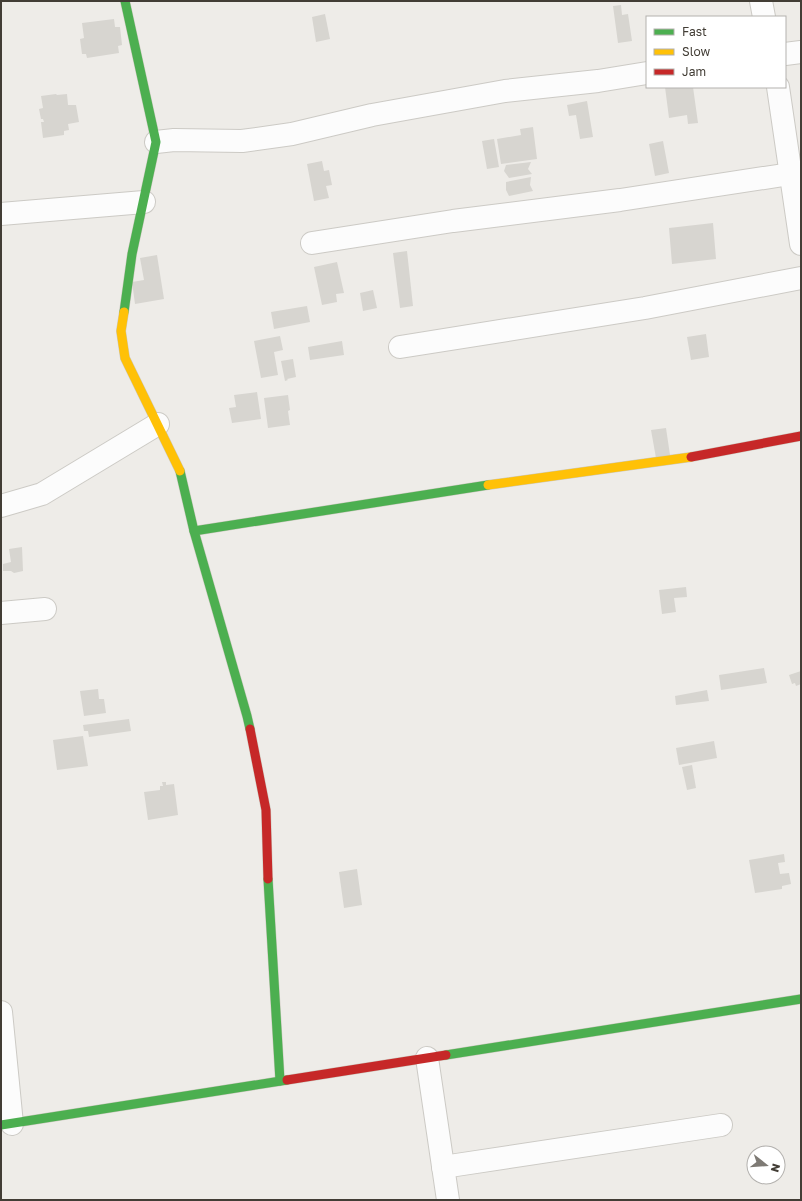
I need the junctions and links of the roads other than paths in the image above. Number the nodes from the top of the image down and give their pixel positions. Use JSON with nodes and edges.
{"nodes":[{"id":1,"x":125,"y":1,"type":"edge"},
{"id":2,"x":761,"y":1,"type":"edge"},
{"id":3,"x":764,"y":16,"type":"edge"},
{"id":4,"x":801,"y":52,"type":"edge"},
{"id":5,"x":786,"y":54,"type":"edge"},
{"id":6,"x":646,"y":73,"type":"edge"},
{"id":7,"x":778,"y":88,"type":"edge"},
{"id":8,"x":156,"y":142,"type":"junction"},
{"id":9,"x":790,"y":174,"type":"junction"},
{"id":10,"x":144,"y":202,"type":"junction"},
{"id":11,"x":1,"y":214,"type":"edge"},
{"id":12,"x":312,"y":243,"type":"dead end"},
{"id":13,"x":801,"y":244,"type":"edge"},
{"id":14,"x":801,"y":278,"type":"edge"},
{"id":15,"x":400,"y":347,"type":"dead end"},
{"id":16,"x":158,"y":424,"type":"junction"},
{"id":17,"x":801,"y":436,"type":"edge"},
{"id":18,"x":1,"y":506,"type":"edge"},
{"id":19,"x":194,"y":531,"type":"junction"},
{"id":20,"x":45,"y":609,"type":"dead end"},
{"id":21,"x":1,"y":613,"type":"edge"},
{"id":22,"x":801,"y":999,"type":"edge"},
{"id":23,"x":1,"y":1012,"type":"edge"},
{"id":24,"x":427,"y":1058,"type":"junction"},
{"id":25,"x":280,"y":1081,"type":"junction"},
{"id":26,"x":6,"y":1124,"type":"edge"},
{"id":27,"x":721,"y":1125,"type":"dead end"},
{"id":28,"x":443,"y":1167,"type":"junction"},
{"id":29,"x":448,"y":1200,"type":"edge"}],
"edges":[{"from":1,"to":8,"type":"street"},
{"from":2,"to":3,"type":"street"},
{"from":4,"to":5,"type":"street"},
{"from":6,"to":8,"type":"street"},
{"from":7,"to":9,"type":"street"},
{"from":8,"to":10,"type":"street"},
{"from":9,"to":12,"type":"street"},
{"from":9,"to":13,"type":"street"},
{"from":10,"to":11,"type":"street"},
{"from":10,"to":16,"type":"street"},
{"from":14,"to":15,"type":"street"},
{"from":16,"to":18,"type":"street"},
{"from":16,"to":19,"type":"street"},
{"from":17,"to":19,"type":"street"},
{"from":19,"to":25,"type":"street"},
{"from":20,"to":21,"type":"street"},
{"from":22,"to":24,"type":"street"},
{"from":23,"to":26,"type":"street"},
{"from":24,"to":25,"type":"street"},
{"from":24,"to":28,"type":"street"},
{"from":25,"to":26,"type":"street"},
{"from":27,"to":28,"type":"street"},
{"from":28,"to":29,"type":"street"}]}
